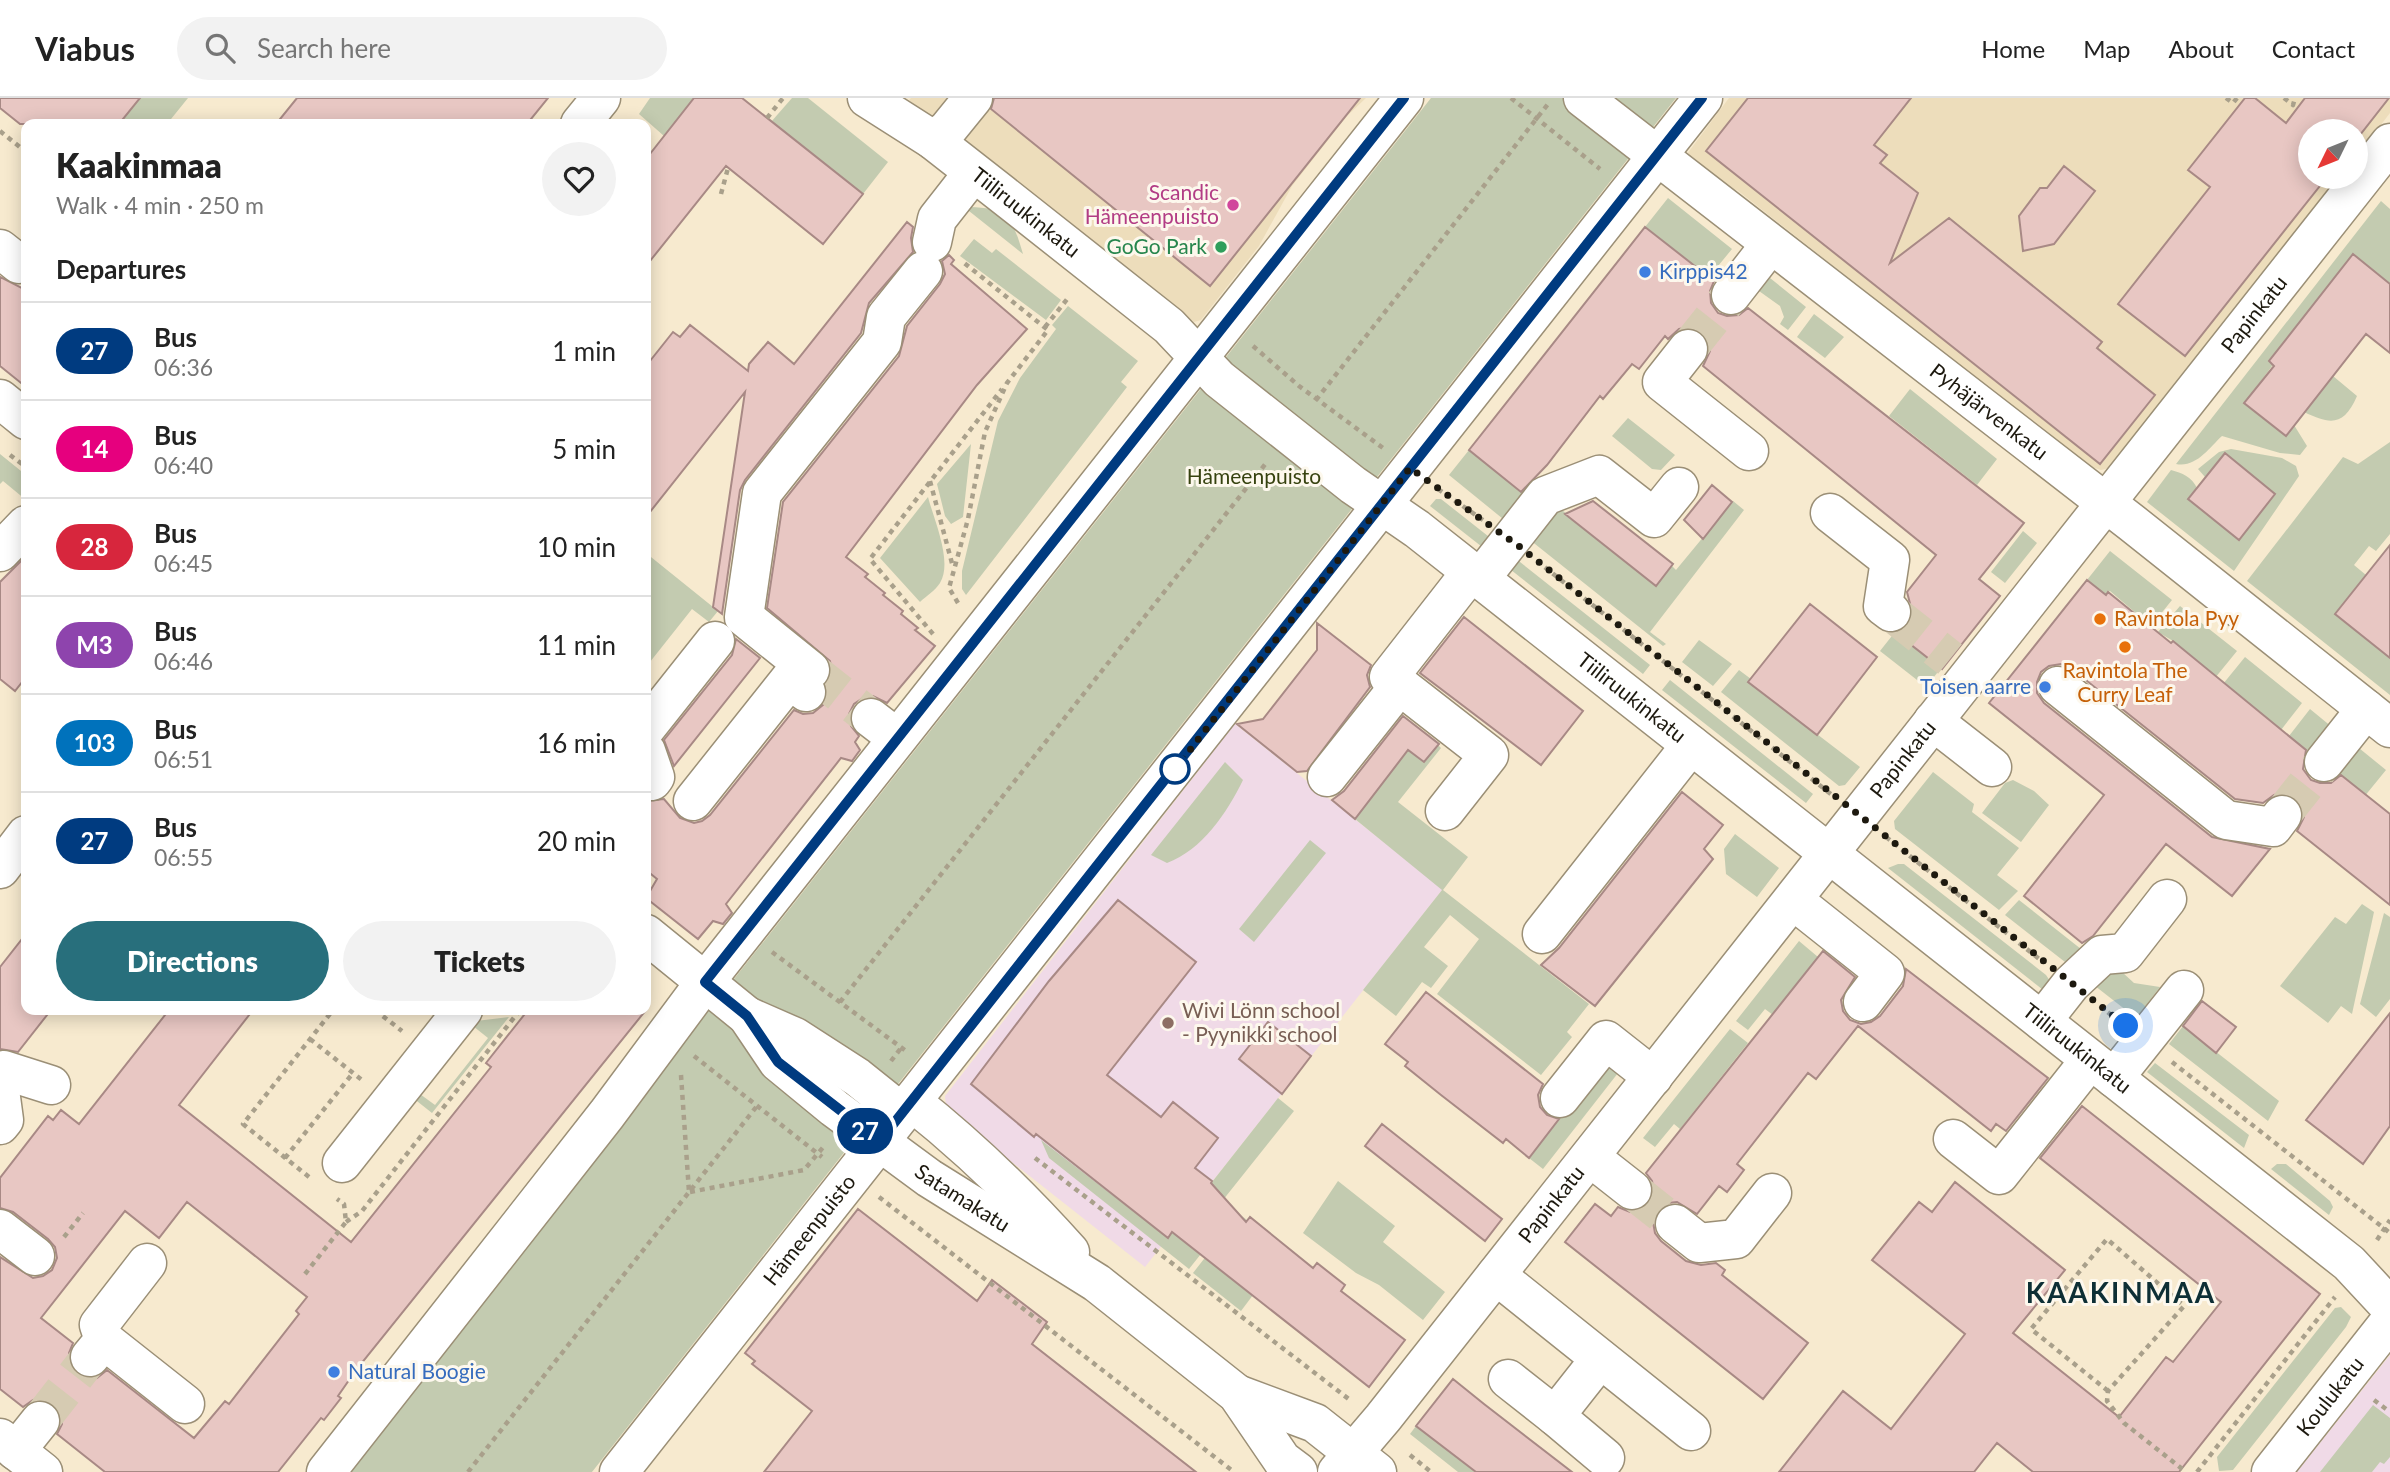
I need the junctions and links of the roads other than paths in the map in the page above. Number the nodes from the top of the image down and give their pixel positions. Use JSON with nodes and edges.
{"nodes":[{"id":1,"x":601,"y":98,"type":"edge"},
{"id":2,"x":867,"y":98,"type":"edge"},
{"id":3,"x":973,"y":98,"type":"edge"},
{"id":4,"x":1404,"y":98,"type":"edge"},
{"id":5,"x":1703,"y":98,"type":"edge"},
{"id":6,"x":1566,"y":100,"type":"edge"},
{"id":7,"x":584,"y":119,"type":"edge"},
{"id":8,"x":933,"y":140,"type":"junction"},
{"id":9,"x":1656,"y":156,"type":"junction"},
{"id":10,"x":2385,"y":161,"type":"edge"},
{"id":11,"x":988,"y":183,"type":"junction"},
{"id":12,"x":1764,"y":241,"type":"junction"},
{"id":13,"x":1725,"y":290,"type":"tunnel mouth"},
{"id":14,"x":1688,"y":349,"type":"tunnel mouth"},
{"id":15,"x":1199,"y":358,"type":"junction"},
{"id":16,"x":0,"y":400,"type":"edge"},
{"id":17,"x":21,"y":416,"type":"edge"},
{"id":18,"x":1749,"y":451,"type":"dead end"},
{"id":19,"x":1679,"y":487,"type":"dead end"},
{"id":20,"x":2105,"y":504,"type":"junction"},
{"id":21,"x":1382,"y":505,"type":"junction"},
{"id":22,"x":1830,"y":513,"type":"dead end"},
{"id":23,"x":21,"y":529,"type":"edge"},
{"id":24,"x":0,"y":552,"type":"edge"},
{"id":25,"x":1476,"y":575,"type":"junction"},
{"id":26,"x":1891,"y":612,"type":"tunnel mouth"},
{"id":27,"x":715,"y":641,"type":"dead end"},
{"id":28,"x":1400,"y":685,"type":"junction"},
{"id":29,"x":2058,"y":686,"type":"dead end"},
{"id":30,"x":2378,"y":719,"type":"edge"},
{"id":31,"x":1933,"y":721,"type":"junction"},
{"id":32,"x":651,"y":722,"type":"edge"},
{"id":33,"x":1690,"y":745,"type":"junction"},
{"id":34,"x":2325,"y":762,"type":"tunnel mouth"},
{"id":35,"x":1992,"y":767,"type":"dead end"},
{"id":36,"x":1327,"y":777,"type":"dead end"},
{"id":37,"x":694,"y":801,"type":"dead end"},
{"id":38,"x":1445,"y":811,"type":"dead end"},
{"id":39,"x":2282,"y":816,"type":"tunnel mouth"},
{"id":40,"x":17,"y":829,"type":"edge"},
{"id":41,"x":1829,"y":855,"type":"junction"},
{"id":42,"x":0,"y":869,"type":"edge"},
{"id":43,"x":2167,"y":899,"type":"dead end"},
{"id":44,"x":1793,"y":900,"type":"junction"},
{"id":45,"x":1542,"y":934,"type":"dead end"},
{"id":46,"x":651,"y":938,"type":"edge"},
{"id":47,"x":705,"y":982,"type":"junction"},
{"id":48,"x":2184,"y":990,"type":"dead end"},
{"id":49,"x":1863,"y":1002,"type":"dead end"},
{"id":50,"x":459,"y":1015,"type":"edge"},
{"id":51,"x":2042,"y":1021,"type":"junction"},
{"id":52,"x":2102,"y":1069,"type":"junction"},
{"id":53,"x":1653,"y":1077,"type":"junction"},
{"id":54,"x":2,"y":1080,"type":"edge"},
{"id":55,"x":51,"y":1085,"type":"dead end"},
{"id":56,"x":1560,"y":1098,"type":"dead end"},
{"id":57,"x":898,"y":1119,"type":"junction"},
{"id":58,"x":0,"y":1125,"type":"edge"},
{"id":59,"x":1953,"y":1139,"type":"dead end"},
{"id":60,"x":1590,"y":1157,"type":"junction"},
{"id":61,"x":332,"y":1175,"type":"road end"},
{"id":62,"x":1632,"y":1190,"type":"tunnel mouth"},
{"id":63,"x":1772,"y":1193,"type":"dead end"},
{"id":64,"x":1675,"y":1224,"type":"tunnel mouth"},
{"id":65,"x":0,"y":1229,"type":"edge"},
{"id":66,"x":48,"y":1248,"type":"road end"},
{"id":67,"x":147,"y":1263,"type":"dead end"},
{"id":68,"x":1496,"y":1275,"type":"junction"},
{"id":69,"x":1097,"y":1283,"type":"junction"},
{"id":70,"x":2390,"y":1307,"type":"edge"},
{"id":71,"x":2390,"y":1321,"type":"edge"},
{"id":72,"x":1600,"y":1359,"type":"junction"},
{"id":73,"x":1508,"y":1379,"type":"dead end"},
{"id":74,"x":1237,"y":1394,"type":"junction"},
{"id":75,"x":185,"y":1404,"type":"dead end"},
{"id":76,"x":1555,"y":1416,"type":"junction"},
{"id":77,"x":40,"y":1421,"type":"tunnel mouth"},
{"id":78,"x":1691,"y":1430,"type":"dead end"},
{"id":79,"x":20,"y":1453,"type":"edge"},
{"id":80,"x":1361,"y":1456,"type":"edge"},
{"id":81,"x":1605,"y":1458,"type":"dead end"},
{"id":82,"x":326,"y":1472,"type":"edge"},
{"id":83,"x":619,"y":1472,"type":"edge"},
{"id":84,"x":1298,"y":1472,"type":"edge"},
{"id":85,"x":2271,"y":1472,"type":"edge"}],
"edges":[{"from":1,"to":7,"type":"street"},
{"from":2,"to":8,"type":"street","name":"Tiiliruukinkatu"},
{"from":3,"to":8,"type":"street"},
{"from":4,"to":15,"type":"street"},
{"from":5,"to":9,"type":"street","name":"Hämeenpuisto"},
{"from":6,"to":9,"type":"street","name":"Pyhäjärvenkatu"},
{"from":8,"to":11,"type":"street","name":"Tiiliruukinkatu"},
{"from":9,"to":12,"type":"street","name":"Pyhäjärvenkatu"},
{"from":9,"to":21,"type":"street","name":"Hämeenpuisto"},
{"from":10,"to":20,"type":"street","name":"Papinkatu"},
{"from":11,"to":15,"type":"street","name":"Tiiliruukinkatu"},
{"from":11,"to":37,"type":"street"},
{"from":12,"to":13,"type":"street"},
{"from":12,"to":20,"type":"street","name":"Pyhäjärvenkatu"},
{"from":14,"to":18,"type":"street"},
{"from":15,"to":21,"type":"street","name":"Tiiliruukinkatu"},
{"from":15,"to":47,"type":"street"},
{"from":16,"to":17,"type":"street"},
{"from":19,"to":25,"type":"street"},
{"from":20,"to":30,"type":"street","name":"Pyhäjärvenkatu"},
{"from":20,"to":31,"type":"street","name":"Papinkatu"},
{"from":21,"to":25,"type":"street","name":"Tiiliruukinkatu"},
{"from":21,"to":57,"type":"street","name":"Hämeenpuisto"},
{"from":22,"to":26,"type":"street"},
{"from":23,"to":24,"type":"street"},
{"from":25,"to":28,"type":"street"},
{"from":25,"to":33,"type":"street","name":"Tiiliruukinkatu"},
{"from":27,"to":32,"type":"street"},
{"from":28,"to":36,"type":"street"},
{"from":28,"to":38,"type":"street"},
{"from":29,"to":39,"type":"street"},
{"from":30,"to":34,"type":"street"},
{"from":31,"to":35,"type":"street"},
{"from":31,"to":41,"type":"street","name":"Papinkatu"},
{"from":33,"to":41,"type":"street","name":"Tiiliruukinkatu"},
{"from":33,"to":45,"type":"street"},
{"from":40,"to":42,"type":"street"},
{"from":41,"to":44,"type":"street","name":"Papinkatu"},
{"from":41,"to":51,"type":"street","name":"Tiiliruukinkatu"},
{"from":43,"to":51,"type":"street"},
{"from":44,"to":49,"type":"street"},
{"from":44,"to":53,"type":"street","name":"Papinkatu"},
{"from":46,"to":47,"type":"street","name":"Satamakatu"},
{"from":47,"to":57,"type":"street","name":"Satamakatu"},
{"from":47,"to":82,"type":"street"},
{"from":48,"to":52,"type":"street"},
{"from":50,"to":61,"type":"street"},
{"from":51,"to":52,"type":"street","name":"Tiiliruukinkatu"},
{"from":52,"to":59,"type":"street"},
{"from":52,"to":70,"type":"street","name":"Tiiliruukinkatu"},
{"from":53,"to":56,"type":"street"},
{"from":53,"to":60,"type":"street","name":"Papinkatu"},
{"from":54,"to":55,"type":"street"},
{"from":54,"to":58,"type":"street"},
{"from":57,"to":69,"type":"street","name":"Satamakatu"},
{"from":57,"to":69,"type":"street","name":"Satamakatu"},
{"from":57,"to":83,"type":"street","name":"Hämeenpuisto"},
{"from":60,"to":62,"type":"street"},
{"from":60,"to":68,"type":"street","name":"Papinkatu"},
{"from":63,"to":64,"type":"street"},
{"from":65,"to":66,"type":"street"},
{"from":67,"to":75,"type":"street"},
{"from":68,"to":72,"type":"street"},
{"from":68,"to":80,"type":"street","name":"Papinkatu"},
{"from":69,"to":74,"type":"street","name":"Satamakatu"},
{"from":71,"to":85,"type":"street","name":"Koulukatu"},
{"from":72,"to":76,"type":"street"},
{"from":72,"to":78,"type":"street"},
{"from":73,"to":76,"type":"street"},
{"from":74,"to":80,"type":"street","name":"Satamakatu"},
{"from":74,"to":84,"type":"street","name":"Satamakatu"},
{"from":76,"to":81,"type":"street"},
{"from":77,"to":79,"type":"street"}]}
